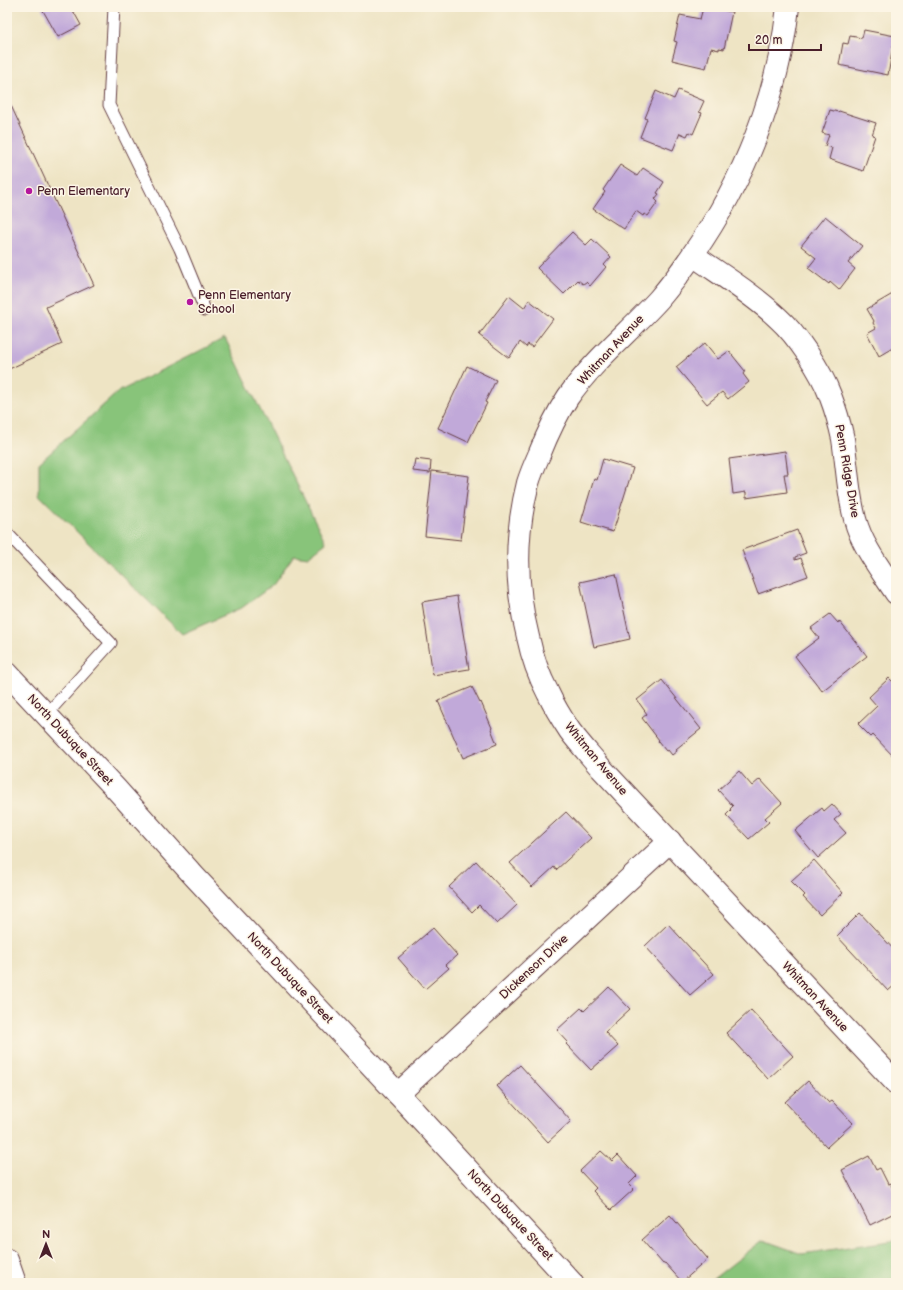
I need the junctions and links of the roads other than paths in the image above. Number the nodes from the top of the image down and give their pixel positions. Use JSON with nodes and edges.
{"nodes":[{"id":1,"x":114,"y":7,"type":"edge"},
{"id":2,"x":788,"y":7,"type":"edge"},
{"id":3,"x":692,"y":255,"type":"junction"},
{"id":4,"x":205,"y":310,"type":"dead end"},
{"id":5,"x":7,"y":533,"type":"edge"},
{"id":6,"x":893,"y":582,"type":"edge"},
{"id":7,"x":7,"y":673,"type":"edge"},
{"id":8,"x":46,"y":715,"type":"junction"},
{"id":9,"x":670,"y":841,"type":"junction"},
{"id":10,"x":896,"y":1083,"type":"edge"},
{"id":11,"x":398,"y":1094,"type":"junction"},
{"id":12,"x":7,"y":1260,"type":"edge"},
{"id":13,"x":15,"y":1283,"type":"edge"},
{"id":14,"x":572,"y":1283,"type":"edge"}],
"edges":[{"from":1,"to":4,"type":"lane"},
{"from":2,"to":3,"type":"street","name":"Whitman Avenue"},
{"from":3,"to":6,"type":"street","name":"Penn Ridge Drive"},
{"from":3,"to":9,"type":"street","name":"Whitman Avenue"},
{"from":5,"to":8,"type":"lane"},
{"from":7,"to":8,"type":"street","name":"North Dubuque Street"},
{"from":8,"to":11,"type":"street","name":"North Dubuque Street"},
{"from":9,"to":10,"type":"street","name":"Whitman Avenue"},
{"from":9,"to":11,"type":"street","name":"Dickenson Drive"},
{"from":11,"to":14,"type":"street","name":"North Dubuque Street"},
{"from":12,"to":13,"type":"street"}]}
